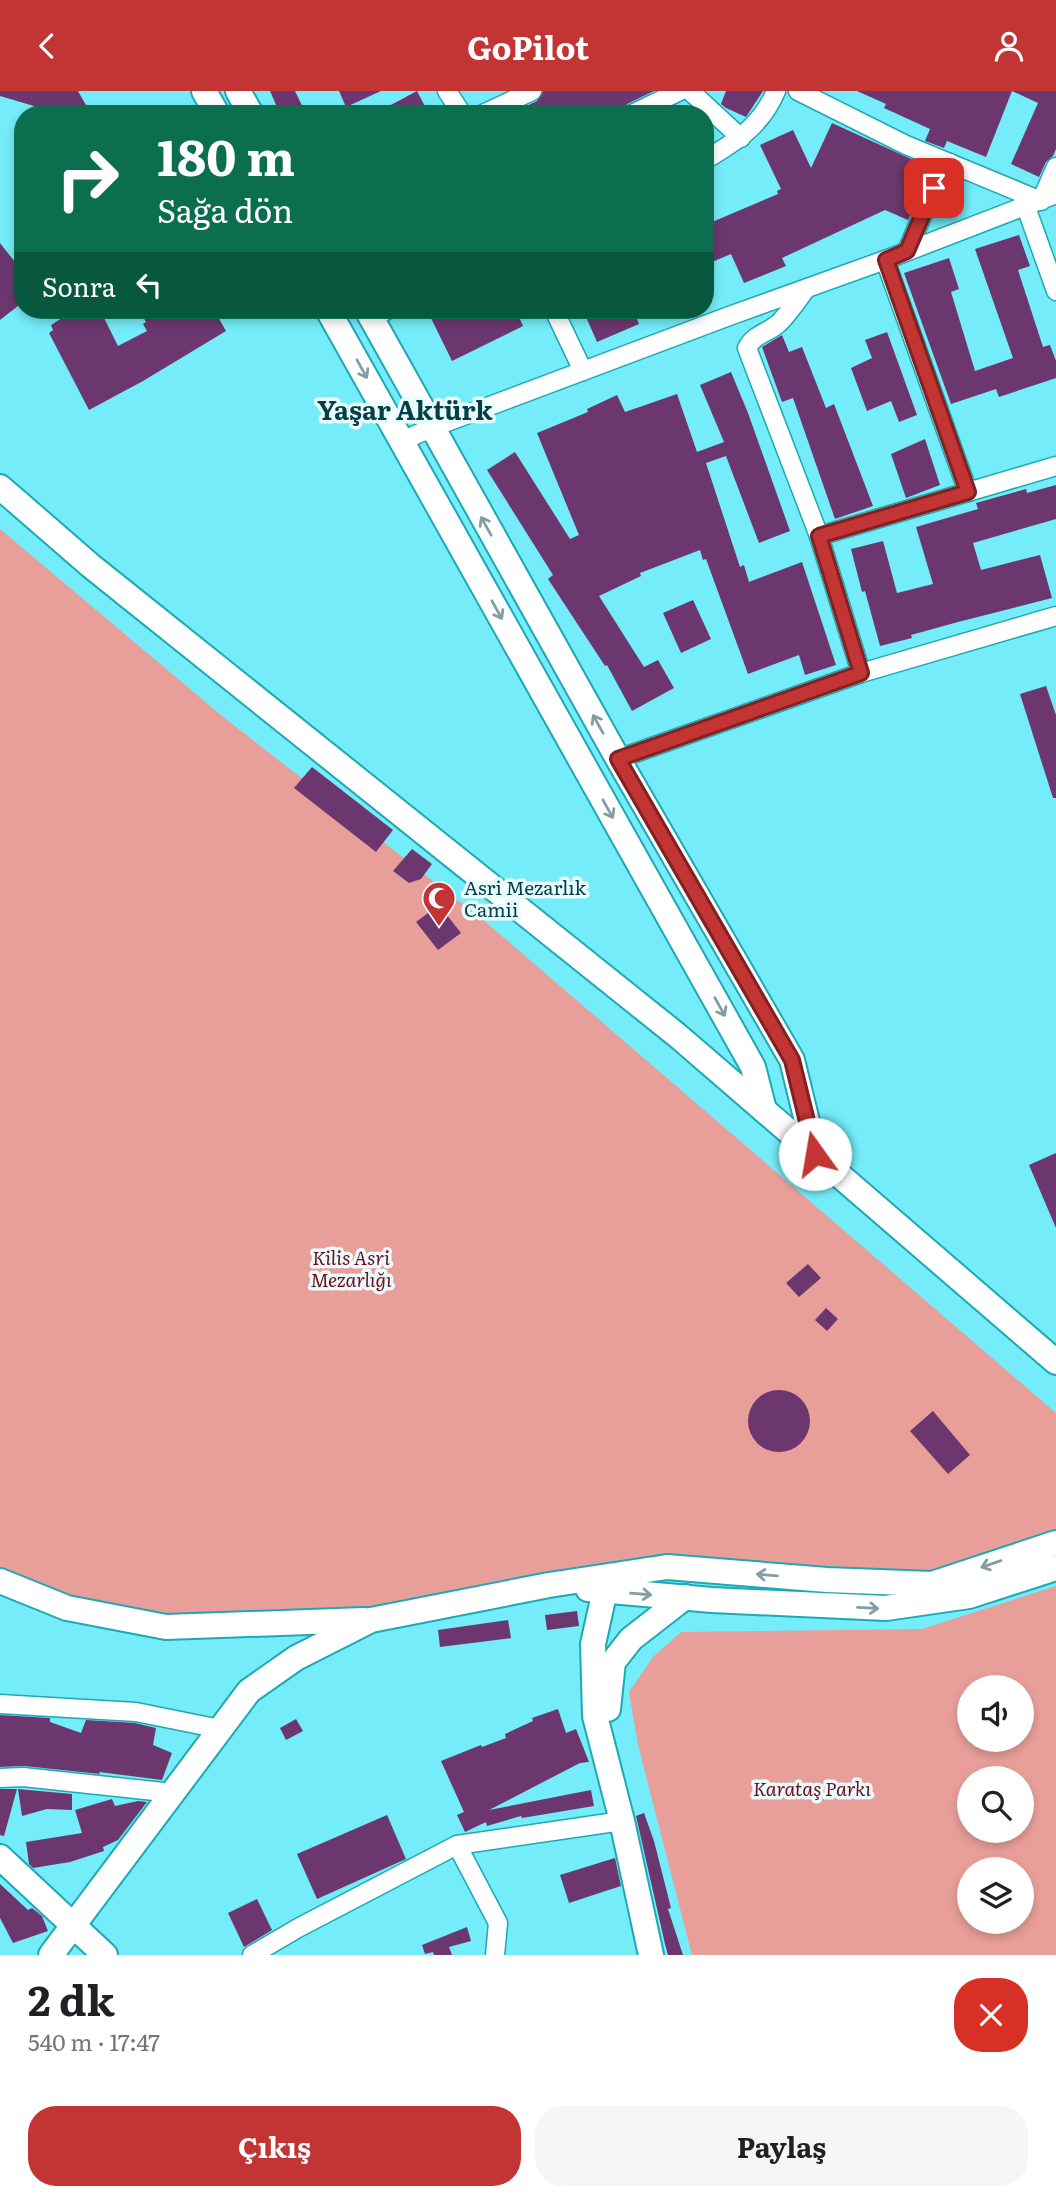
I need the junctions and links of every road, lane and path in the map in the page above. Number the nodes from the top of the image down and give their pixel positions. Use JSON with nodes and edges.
{"nodes":[{"id":1,"x":532,"y":91,"type":"edge"},
{"id":2,"x":680,"y":91,"type":"edge"},
{"id":3,"x":690,"y":91,"type":"edge"},
{"id":4,"x":776,"y":91,"type":"edge"},
{"id":5,"x":798,"y":91,"type":"edge"},
{"id":6,"x":502,"y":105,"type":"edge"},
{"id":7,"x":651,"y":105,"type":"edge"},
{"id":8,"x":705,"y":105,"type":"edge"},
{"id":9,"x":714,"y":113,"type":"edge"},
{"id":10,"x":741,"y":138,"type":"junction"},
{"id":11,"x":714,"y":154,"type":"edge"},
{"id":12,"x":950,"y":163,"type":"junction"},
{"id":13,"x":1056,"y":167,"type":"edge"},
{"id":14,"x":1041,"y":200,"type":"edge"},
{"id":15,"x":907,"y":251,"type":"junction"},
{"id":16,"x":886,"y":260,"type":"junction"},
{"id":17,"x":805,"y":290,"type":"junction"},
{"id":18,"x":1056,"y":291,"type":"edge"},
{"id":19,"x":333,"y":319,"type":"edge"},
{"id":20,"x":378,"y":319,"type":"edge"},
{"id":21,"x":558,"y":319,"type":"edge"},
{"id":22,"x":583,"y":371,"type":"junction"},
{"id":23,"x":431,"y":428,"type":"junction"},
{"id":24,"x":402,"y":441,"type":"junction"},
{"id":25,"x":1056,"y":466,"type":"edge"},
{"id":26,"x":0,"y":487,"type":"edge"},
{"id":27,"x":968,"y":492,"type":"junction"},
{"id":28,"x":819,"y":536,"type":"junction"},
{"id":29,"x":1056,"y":616,"type":"edge"},
{"id":30,"x":861,"y":673,"type":"junction"},
{"id":31,"x":618,"y":759,"type":"junction"},
{"id":32,"x":764,"y":1110,"type":"junction"},
{"id":33,"x":815,"y":1154,"type":"junction"},
{"id":34,"x":1056,"y":1361,"type":"edge"},
{"id":35,"x":1056,"y":1543,"type":"edge"},
{"id":36,"x":1056,"y":1568,"type":"edge"},
{"id":37,"x":0,"y":1581,"type":"edge"},
{"id":38,"x":605,"y":1584,"type":"junction"},
{"id":39,"x":685,"y":1597,"type":"junction"},
{"id":40,"x":372,"y":1620,"type":"junction"},
{"id":41,"x":0,"y":1704,"type":"edge"},
{"id":42,"x":220,"y":1729,"type":"junction"},
{"id":43,"x":0,"y":1778,"type":"edge"},
{"id":44,"x":173,"y":1793,"type":"junction"},
{"id":45,"x":622,"y":1821,"type":"junction"},
{"id":46,"x":457,"y":1845,"type":"junction"},
{"id":47,"x":0,"y":1857,"type":"edge"},
{"id":48,"x":73,"y":1926,"type":"junction"},
{"id":49,"x":51,"y":1955,"type":"edge"},
{"id":50,"x":105,"y":1955,"type":"edge"},
{"id":51,"x":252,"y":1955,"type":"edge"},
{"id":52,"x":495,"y":1955,"type":"edge"},
{"id":53,"x":651,"y":1955,"type":"edge"}],
"edges":[{"from":1,"to":6,"type":"street"},
{"from":2,"to":7,"type":"street"},
{"from":3,"to":8,"type":"street"},
{"from":4,"to":10,"type":"street"},
{"from":5,"to":12,"type":"street"},
{"from":9,"to":10,"type":"street"},
{"from":10,"to":11,"type":"street"},
{"from":12,"to":14,"type":"street"},
{"from":12,"to":15,"type":"street"},
{"from":13,"to":14,"type":"street"},
{"from":14,"to":15,"type":"street"},
{"from":14,"to":18,"type":"street"},
{"from":15,"to":16,"type":"street"},
{"from":16,"to":17,"type":"street"},
{"from":16,"to":27,"type":"street"},
{"from":17,"to":22,"type":"street"},
{"from":17,"to":28,"type":"street"},
{"from":19,"to":24,"type":"street","one_way":true},
{"from":20,"to":23,"type":"street"},
{"from":21,"to":22,"type":"street"},
{"from":22,"to":23,"type":"street"},
{"from":23,"to":24,"type":"street"},
{"from":31,"to":23,"type":"street","one_way":true},
{"from":24,"to":32,"type":"street","one_way":true},
{"from":25,"to":27,"type":"street"},
{"from":26,"to":32,"type":"street"},
{"from":27,"to":28,"type":"street"},
{"from":28,"to":30,"type":"street"},
{"from":29,"to":30,"type":"street"},
{"from":30,"to":31,"type":"street"},
{"from":31,"to":33,"type":"street"},
{"from":32,"to":33,"type":"street"},
{"from":33,"to":34,"type":"street"},
{"from":35,"to":38,"type":"street","one_way":true},
{"from":39,"to":36,"type":"street","one_way":true},
{"from":37,"to":40,"type":"street"},
{"from":38,"to":39,"type":"street","one_way":true},
{"from":38,"to":40,"type":"street"},
{"from":38,"to":45,"type":"street"},
{"from":39,"to":45,"type":"street"},
{"from":40,"to":42,"type":"street"},
{"from":41,"to":42,"type":"street"},
{"from":42,"to":44,"type":"street"},
{"from":43,"to":44,"type":"street"},
{"from":44,"to":48,"type":"street"},
{"from":45,"to":46,"type":"street"},
{"from":45,"to":53,"type":"street"},
{"from":46,"to":51,"type":"street"},
{"from":46,"to":52,"type":"street"},
{"from":47,"to":48,"type":"street"},
{"from":48,"to":49,"type":"street"},
{"from":48,"to":50,"type":"street"}]}
